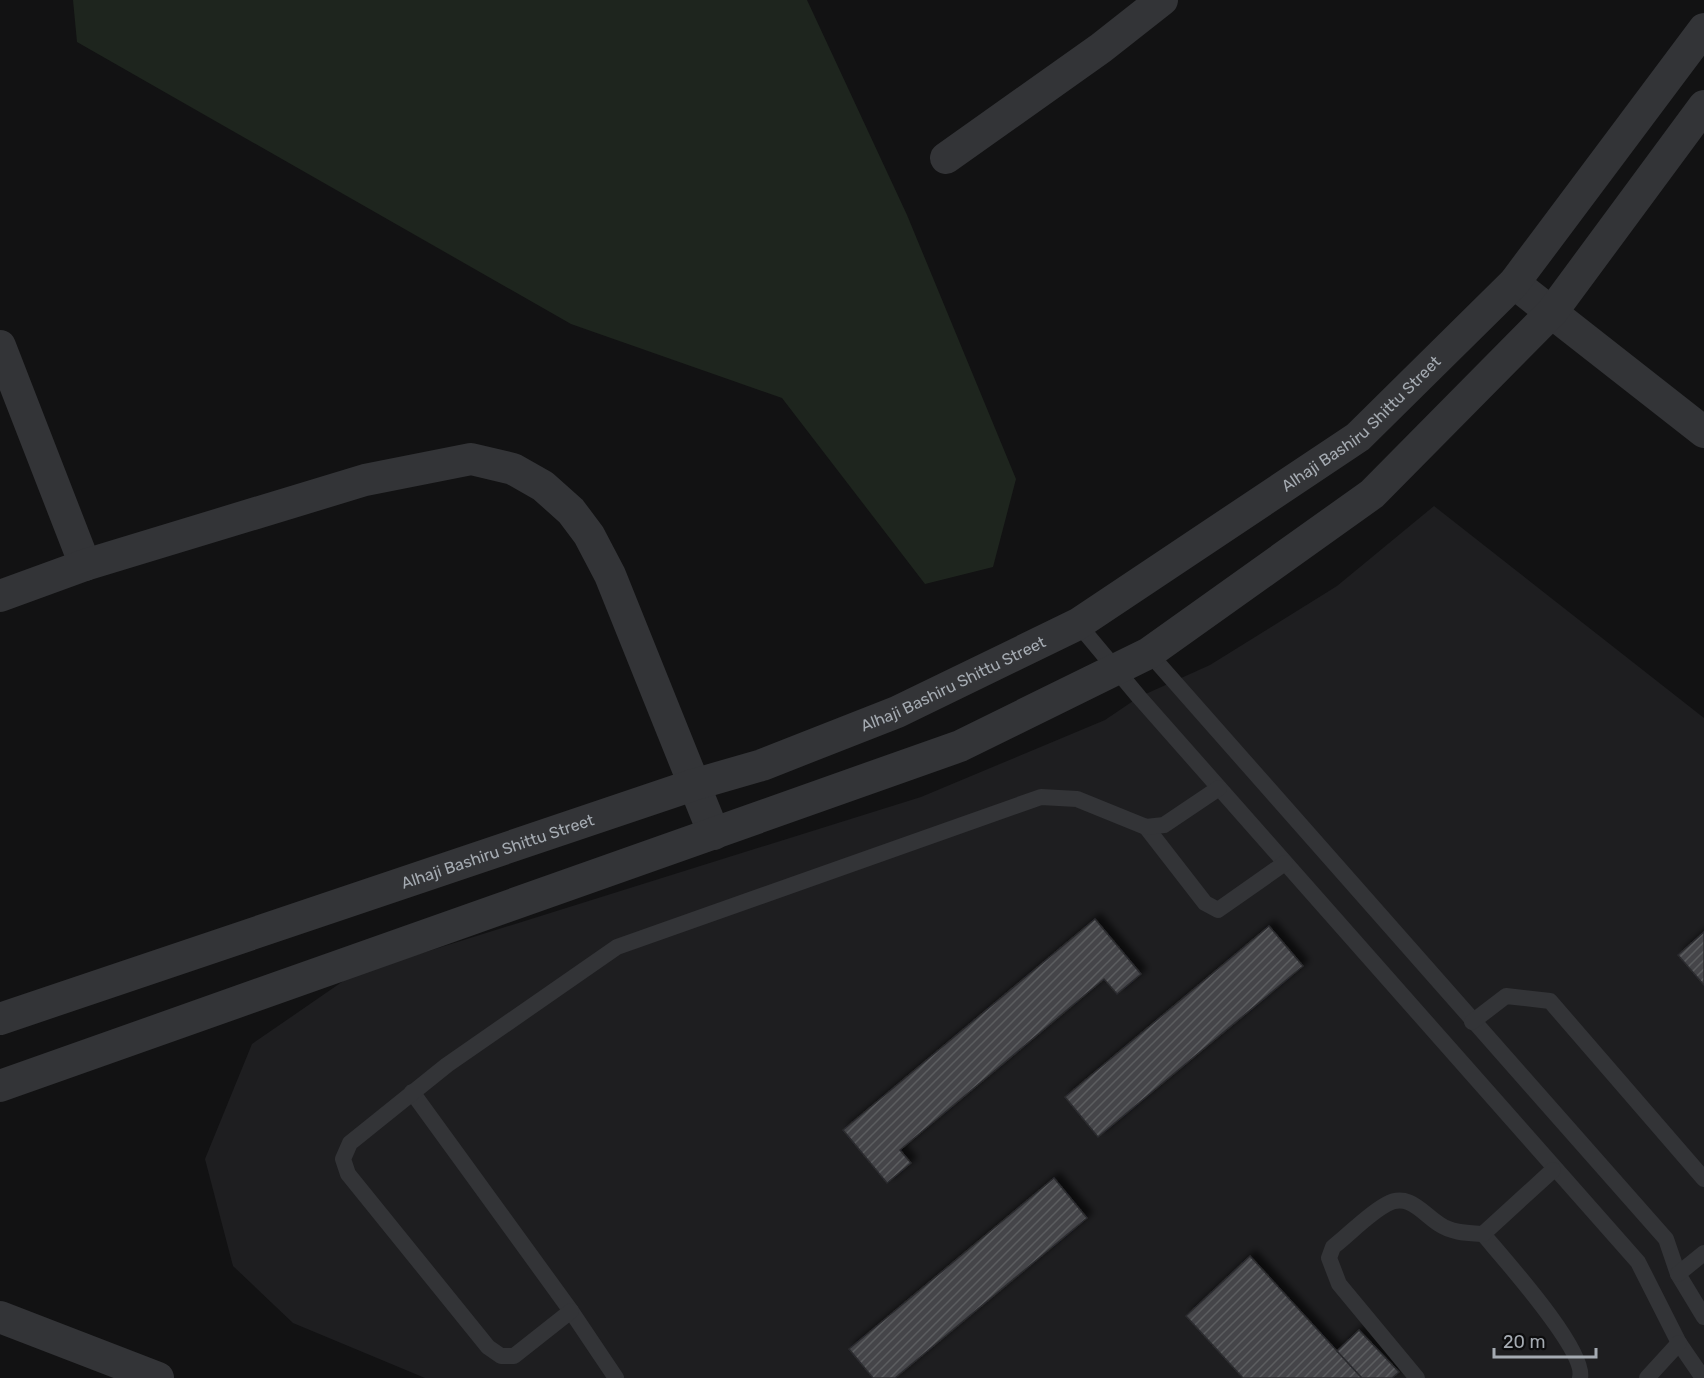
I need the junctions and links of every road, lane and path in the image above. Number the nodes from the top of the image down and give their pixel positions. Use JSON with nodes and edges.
{"nodes":[{"id":1,"x":1162,"y":0,"type":"edge"},
{"id":2,"x":1704,"y":28,"type":"edge"},
{"id":3,"x":1704,"y":106,"type":"edge"},
{"id":4,"x":946,"y":158,"type":"dead end"},
{"id":5,"x":1514,"y":283,"type":"junction"},
{"id":6,"x":1552,"y":312,"type":"junction"},
{"id":7,"x":0,"y":346,"type":"edge"},
{"id":8,"x":1704,"y":432,"type":"edge"},
{"id":9,"x":86,"y":565,"type":"junction"},
{"id":10,"x":0,"y":596,"type":"edge"},
{"id":11,"x":1078,"y":624,"type":"junction"},
{"id":12,"x":1149,"y":653,"type":"junction"},
{"id":13,"x":1116,"y":670,"type":"junction"},
{"id":14,"x":693,"y":785,"type":"junction"},
{"id":15,"x":1219,"y":788,"type":"junction"},
{"id":16,"x":1146,"y":827,"type":"junction"},
{"id":17,"x":714,"y":834,"type":"junction"},
{"id":18,"x":1285,"y":863,"type":"junction"},
{"id":19,"x":0,"y":1019,"type":"edge"},
{"id":20,"x":1472,"y":1022,"type":"junction"},
{"id":21,"x":0,"y":1086,"type":"edge"},
{"id":22,"x":412,"y":1092,"type":"junction"},
{"id":23,"x":1553,"y":1170,"type":"junction"},
{"id":24,"x":1704,"y":1179,"type":"edge"},
{"id":25,"x":1484,"y":1234,"type":"junction"},
{"id":26,"x":1704,"y":1253,"type":"edge"},
{"id":27,"x":1678,"y":1274,"type":"junction"},
{"id":28,"x":571,"y":1311,"type":"junction"},
{"id":29,"x":0,"y":1317,"type":"edge"},
{"id":30,"x":1704,"y":1317,"type":"edge"},
{"id":31,"x":1679,"y":1343,"type":"junction"},
{"id":32,"x":158,"y":1378,"type":"edge"},
{"id":33,"x":616,"y":1378,"type":"edge"},
{"id":34,"x":1417,"y":1378,"type":"edge"},
{"id":35,"x":1580,"y":1378,"type":"edge"},
{"id":36,"x":1647,"y":1378,"type":"edge"},
{"id":37,"x":1703,"y":1378,"type":"edge"}],
"edges":[{"from":1,"to":4,"type":"street"},
{"from":2,"to":5,"type":"street","name":"Alhaji Bashiru Shittu Street"},
{"from":3,"to":6,"type":"street"},
{"from":5,"to":6,"type":"street"},
{"from":5,"to":11,"type":"street","name":"Alhaji Bashiru Shittu Street"},
{"from":6,"to":8,"type":"street"},
{"from":6,"to":12,"type":"street"},
{"from":7,"to":9,"type":"street"},
{"from":9,"to":10,"type":"street"},
{"from":9,"to":14,"type":"street"},
{"from":11,"to":13,"type":"lane"},
{"from":11,"to":14,"type":"street","name":"Alhaji Bashiru Shittu Street"},
{"from":12,"to":13,"type":"street"},
{"from":12,"to":20,"type":"lane"},
{"from":13,"to":15,"type":"lane"},
{"from":13,"to":17,"type":"street"},
{"from":14,"to":17,"type":"street"},
{"from":14,"to":19,"type":"street","name":"Alhaji Bashiru Shittu Street"},
{"from":15,"to":16,"type":"lane"},
{"from":15,"to":18,"type":"lane"},
{"from":16,"to":18,"type":"lane"},
{"from":16,"to":22,"type":"lane"},
{"from":17,"to":21,"type":"street"},
{"from":18,"to":23,"type":"lane"},
{"from":20,"to":24,"type":"lane"},
{"from":20,"to":27,"type":"lane"},
{"from":22,"to":28,"type":"lane"},
{"from":22,"to":28,"type":"lane"},
{"from":23,"to":25,"type":"lane"},
{"from":23,"to":31,"type":"lane"},
{"from":25,"to":34,"type":"lane"},
{"from":25,"to":35,"type":"lane"},
{"from":26,"to":27,"type":"lane"},
{"from":27,"to":30,"type":"lane"},
{"from":28,"to":33,"type":"lane"},
{"from":29,"to":32,"type":"street"},
{"from":31,"to":36,"type":"lane"},
{"from":31,"to":37,"type":"lane"}]}
